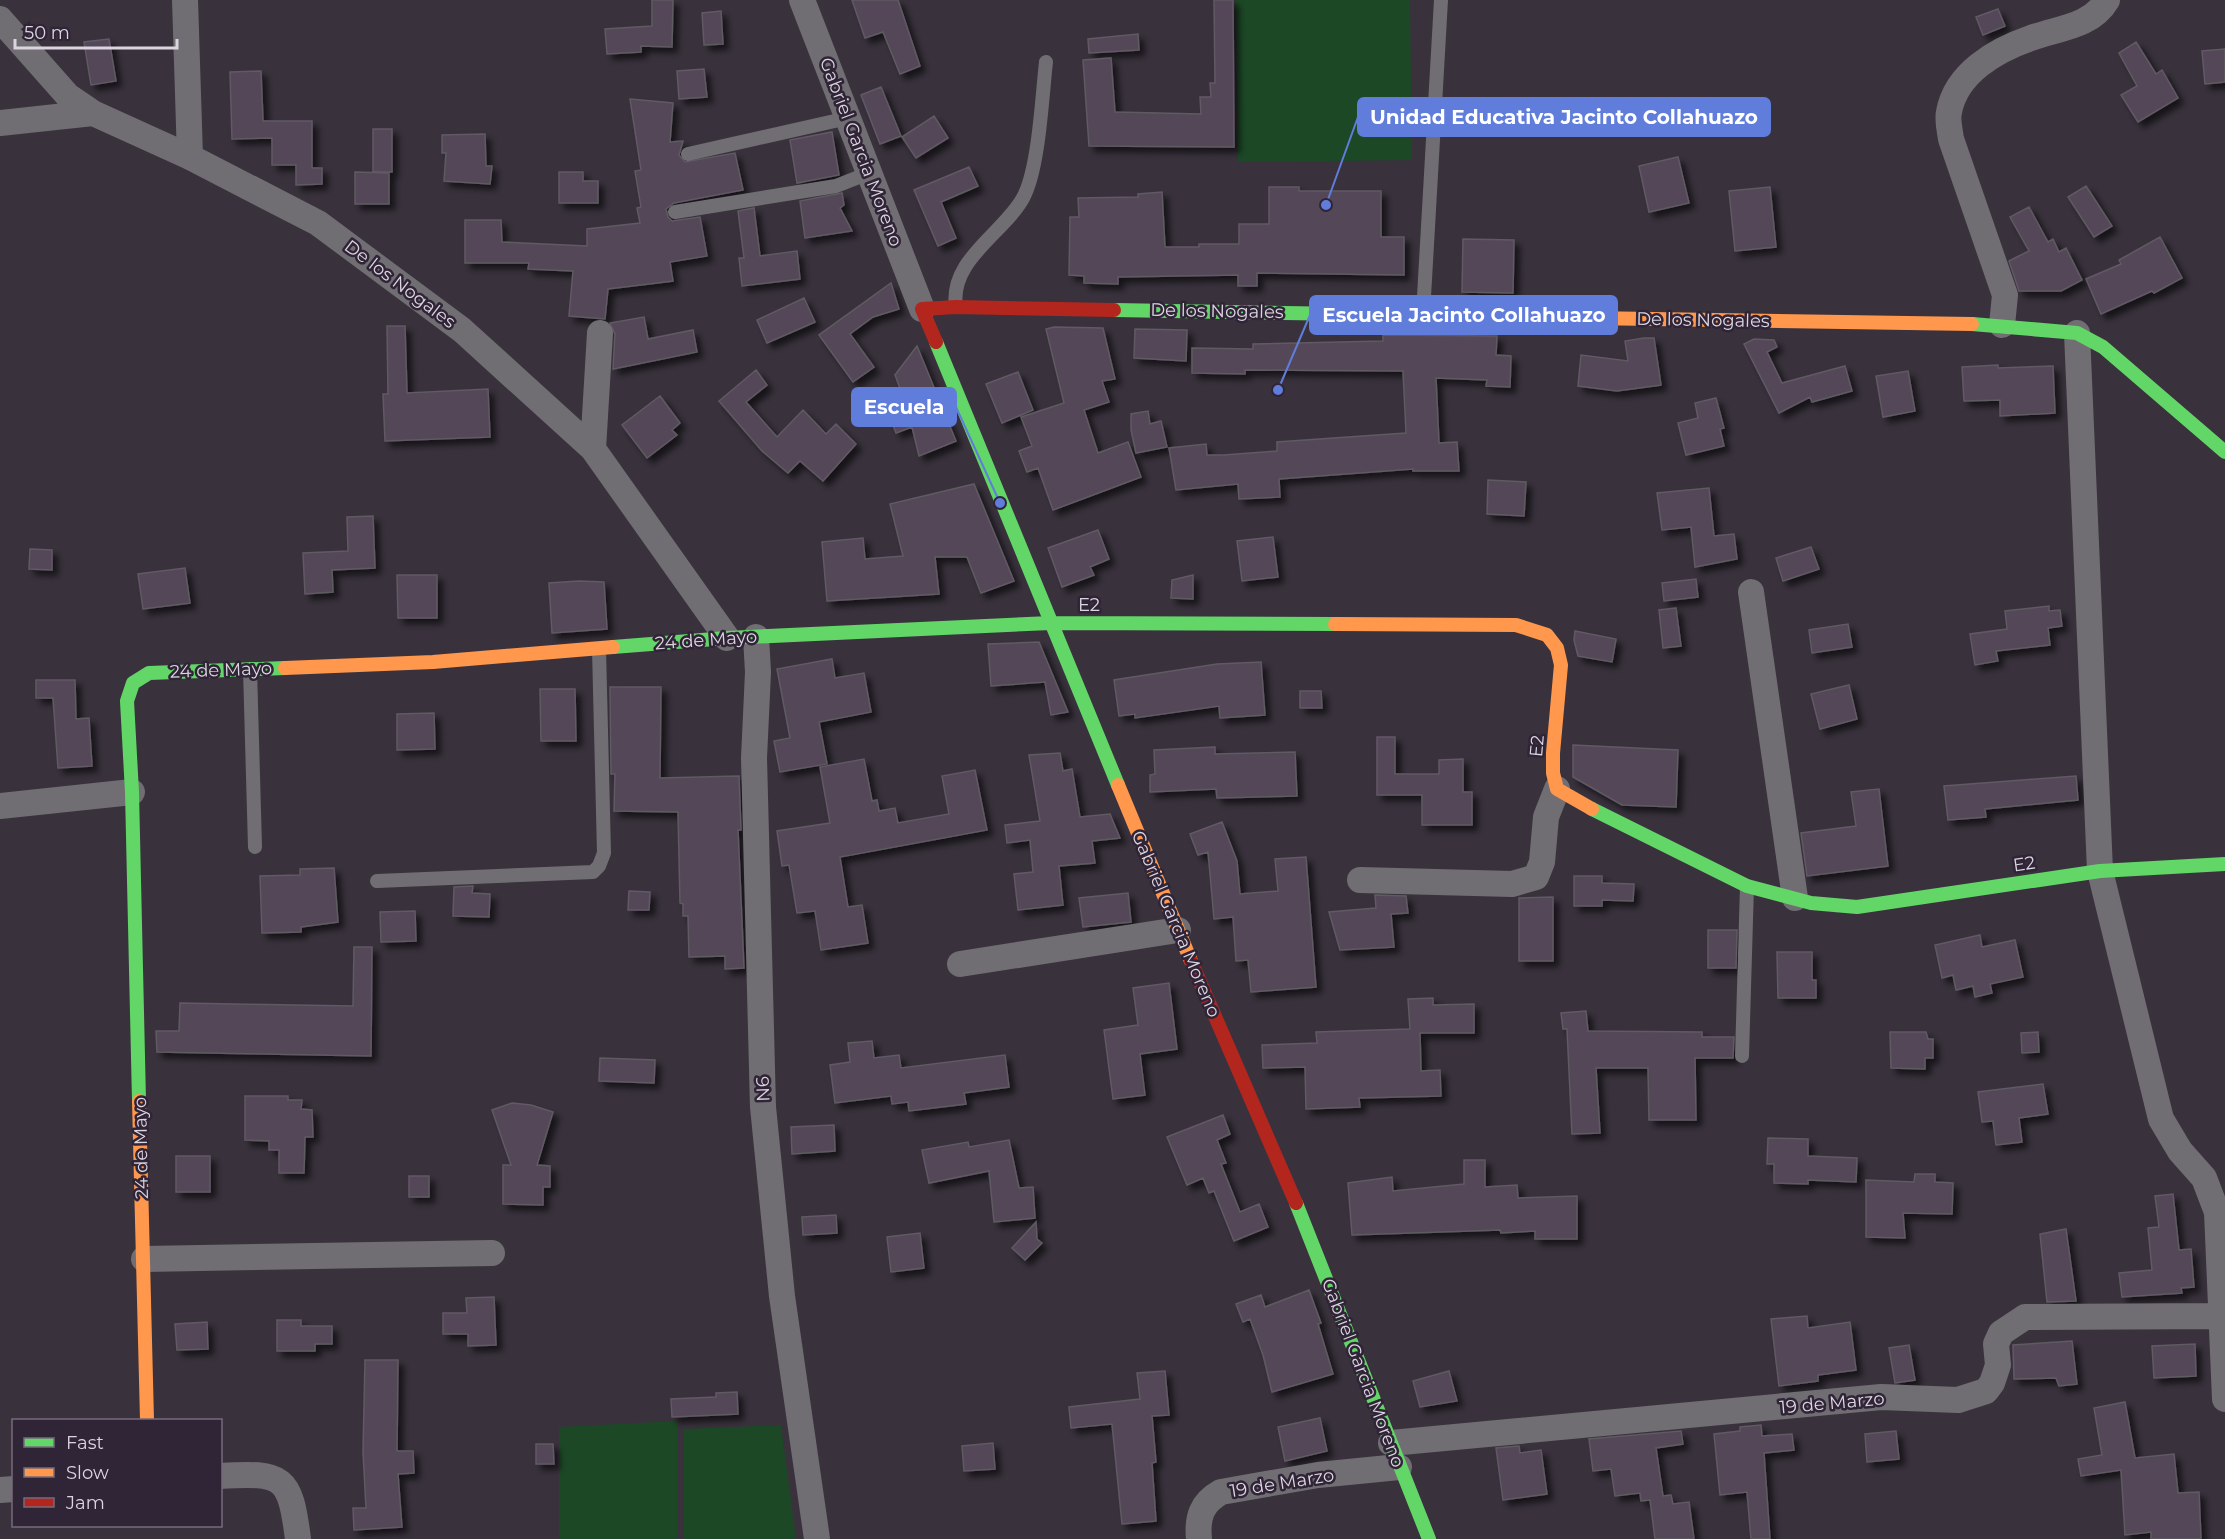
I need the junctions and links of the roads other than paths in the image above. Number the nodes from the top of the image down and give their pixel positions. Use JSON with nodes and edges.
{"nodes":[{"id":1,"x":186,"y":0,"type":"edge"},
{"id":2,"x":802,"y":0,"type":"edge"},
{"id":3,"x":1442,"y":0,"type":"edge"},
{"id":4,"x":2107,"y":0,"type":"edge"},
{"id":5,"x":0,"y":19,"type":"edge"},
{"id":6,"x":1046,"y":62,"type":"dead end"},
{"id":7,"x":93,"y":113,"type":"junction"},
{"id":8,"x":848,"y":118,"type":"junction"},
{"id":9,"x":0,"y":123,"type":"edge"},
{"id":10,"x":688,"y":154,"type":"dead end"},
{"id":11,"x":190,"y":157,"type":"junction"},
{"id":12,"x":869,"y":173,"type":"junction"},
{"id":13,"x":675,"y":212,"type":"dead end"},
{"id":14,"x":921,"y":307,"type":"junction"},
{"id":15,"x":956,"y":307,"type":"junction"},
{"id":16,"x":1423,"y":314,"type":"junction"},
{"id":17,"x":2002,"y":325,"type":"junction"},
{"id":18,"x":600,"y":333,"type":"dead end"},
{"id":19,"x":2077,"y":333,"type":"junction"},
{"id":20,"x":593,"y":449,"type":"junction"},
{"id":21,"x":2225,"y":452,"type":"edge"},
{"id":22,"x":1751,"y":592,"type":"dead end"},
{"id":23,"x":1050,"y":623,"type":"junction"},
{"id":24,"x":756,"y":637,"type":"junction"},
{"id":25,"x":727,"y":638,"type":"junction"},
{"id":26,"x":598,"y":649,"type":"junction"},
{"id":27,"x":249,"y":669,"type":"junction"},
{"id":28,"x":1557,"y":789,"type":"junction"},
{"id":29,"x":132,"y":792,"type":"junction"},
{"id":30,"x":0,"y":806,"type":"edge"},
{"id":31,"x":255,"y":847,"type":"dead end"},
{"id":32,"x":2225,"y":864,"type":"edge"},
{"id":33,"x":2100,"y":871,"type":"junction"},
{"id":34,"x":1360,"y":880,"type":"dead end"},
{"id":35,"x":377,"y":881,"type":"dead end"},
{"id":36,"x":1747,"y":886,"type":"junction"},
{"id":37,"x":1795,"y":898,"type":"junction"},
{"id":38,"x":1178,"y":930,"type":"junction"},
{"id":39,"x":960,"y":964,"type":"dead end"},
{"id":40,"x":1742,"y":1056,"type":"dead end"},
{"id":41,"x":492,"y":1253,"type":"dead end"},
{"id":42,"x":144,"y":1258,"type":"junction"},
{"id":43,"x":2220,"y":1316,"type":"junction"},
{"id":44,"x":2225,"y":1399,"type":"edge"},
{"id":45,"x":147,"y":1419,"type":"edge"},
{"id":46,"x":1395,"y":1455,"type":"junction"},
{"id":47,"x":222,"y":1476,"type":"edge"},
{"id":48,"x":298,"y":1539,"type":"edge"},
{"id":49,"x":817,"y":1539,"type":"edge"},
{"id":50,"x":1198,"y":1539,"type":"edge"},
{"id":51,"x":1429,"y":1539,"type":"edge"}],
"edges":[{"from":1,"to":11,"type":"street"},
{"from":2,"to":8,"type":"street","name":"Gabriel Garcia Moreno"},
{"from":3,"to":16,"type":"lane"},
{"from":4,"to":17,"type":"street"},
{"from":5,"to":7,"type":"street","name":"De los Nogales"},
{"from":6,"to":15,"type":"lane"},
{"from":7,"to":9,"type":"street"},
{"from":7,"to":11,"type":"street","name":"De los Nogales"},
{"from":8,"to":10,"type":"lane"},
{"from":8,"to":12,"type":"street","name":"Gabriel Garcia Moreno"},
{"from":11,"to":20,"type":"street","name":"De los Nogales"},
{"from":12,"to":13,"type":"lane"},
{"from":12,"to":14,"type":"street","name":"Gabriel Garcia Moreno"},
{"from":14,"to":15,"type":"street","name":"De los Nogales"},
{"from":14,"to":23,"type":"street","name":"Gabriel Garcia Moreno"},
{"from":15,"to":16,"type":"street","name":"De los Nogales"},
{"from":16,"to":17,"type":"street","name":"De los Nogales"},
{"from":17,"to":19,"type":"street","name":"De los Nogales"},
{"from":18,"to":20,"type":"street"},
{"from":19,"to":21,"type":"street","name":"De los Nogales"},
{"from":19,"to":33,"type":"street"},
{"from":20,"to":25,"type":"street","name":"De los Nogales"},
{"from":22,"to":37,"type":"street"},
{"from":23,"to":24,"type":"street","name":"24 de Mayo"},
{"from":23,"to":28,"type":"street","name":"E2"},
{"from":23,"to":38,"type":"street","name":"Gabriel Garcia Moreno"},
{"from":24,"to":25,"type":"street","name":"24 de Mayo"},
{"from":24,"to":49,"type":"street","name":"N6"},
{"from":25,"to":26,"type":"street","name":"24 de Mayo"},
{"from":26,"to":27,"type":"street","name":"24 de Mayo"},
{"from":26,"to":35,"type":"lane"},
{"from":27,"to":29,"type":"street","name":"24 de Mayo"},
{"from":27,"to":31,"type":"lane"},
{"from":28,"to":34,"type":"street"},
{"from":28,"to":36,"type":"street","name":"E2"},
{"from":29,"to":30,"type":"street"},
{"from":29,"to":42,"type":"street","name":"24 de Mayo"},
{"from":32,"to":33,"type":"street","name":"E2"},
{"from":33,"to":37,"type":"street","name":"E2"},
{"from":33,"to":43,"type":"street"},
{"from":36,"to":37,"type":"street","name":"E2"},
{"from":36,"to":40,"type":"lane"},
{"from":38,"to":39,"type":"street"},
{"from":38,"to":46,"type":"street","name":"Gabriel Garcia Moreno"},
{"from":41,"to":42,"type":"street"},
{"from":42,"to":45,"type":"street","name":"24 de Mayo"},
{"from":43,"to":44,"type":"street"},
{"from":43,"to":46,"type":"street","name":"19 de Marzo"},
{"from":46,"to":50,"type":"street","name":"19 de Marzo"},
{"from":46,"to":51,"type":"street","name":"Gabriel Garcia Moreno"},
{"from":47,"to":48,"type":"street"}]}
